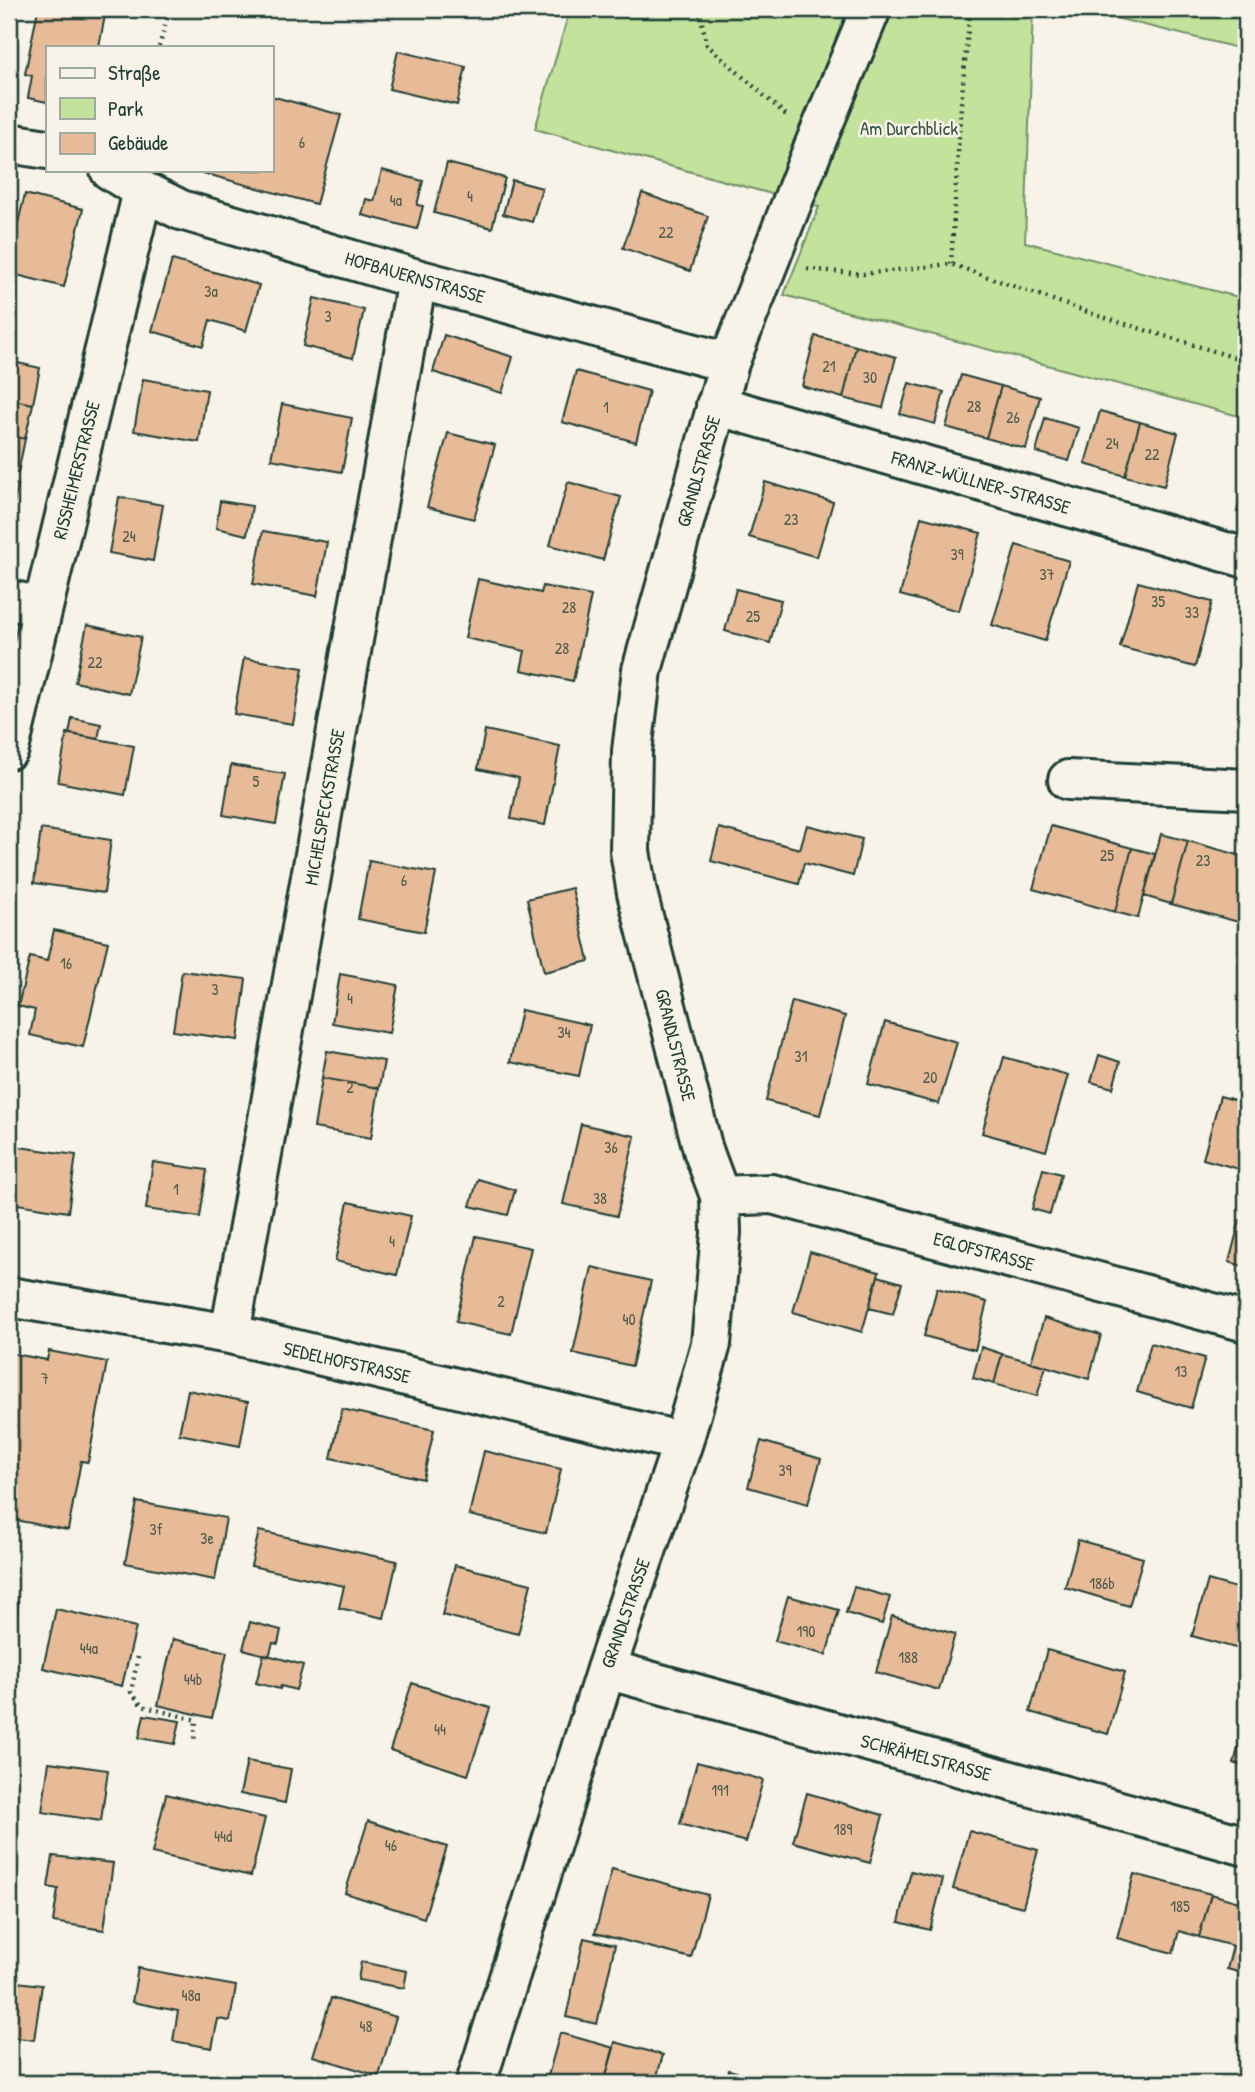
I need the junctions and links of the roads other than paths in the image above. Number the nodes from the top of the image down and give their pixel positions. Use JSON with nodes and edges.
{"nodes":[{"id":1,"x":871,"y":9,"type":"edge"},
{"id":2,"x":9,"y":142,"type":"edge"},
{"id":3,"x":46,"y":149,"type":"edge"},
{"id":4,"x":113,"y":172,"type":"edge"},
{"id":5,"x":143,"y":191,"type":"junction"},
{"id":6,"x":417,"y":279,"type":"junction"},
{"id":7,"x":729,"y":363,"type":"junction"},
{"id":8,"x":716,"y":405,"type":"junction"},
{"id":9,"x":1246,"y":558,"type":"edge"},
{"id":10,"x":26,"y":603,"type":"edge"},
{"id":11,"x":9,"y":749,"type":"edge"},
{"id":12,"x":1068,"y":780,"type":"dead end"},
{"id":13,"x":1246,"y":789,"type":"edge"},
{"id":14,"x":720,"y":1196,"type":"junction"},
{"id":15,"x":9,"y":1297,"type":"edge"},
{"id":16,"x":1246,"y":1322,"type":"edge"},
{"id":17,"x":230,"y":1334,"type":"junction"},
{"id":18,"x":683,"y":1441,"type":"junction"},
{"id":19,"x":606,"y":1669,"type":"junction"},
{"id":20,"x":1246,"y":1846,"type":"edge"},
{"id":21,"x":475,"y":2083,"type":"edge"}],
"edges":[{"from":1,"to":7,"type":"street","name":"GRANDLSTRASSE"},
{"from":2,"to":3,"type":"street"},
{"from":4,"to":5,"type":"street","name":"HOFBAUERNSTRASSE"},
{"from":5,"to":6,"type":"street","name":"HOFBAUERNSTRASSE"},
{"from":5,"to":10,"type":"street","name":"RISSHEIMERSTRASSE"},
{"from":6,"to":7,"type":"street","name":"HOFBAUERNSTRASSE"},
{"from":6,"to":17,"type":"street","name":"MICHELSPECKSTRASSE"},
{"from":7,"to":8,"type":"street","name":"GRANDLSTRASSE"},
{"from":8,"to":9,"type":"street","name":"FRANZ-WÜLLNER-STRASSE"},
{"from":8,"to":14,"type":"street","name":"GRANDLSTRASSE"},
{"from":10,"to":11,"type":"street","name":"RISSHEIMERSTRASSE"},
{"from":12,"to":13,"type":"street"},
{"from":14,"to":16,"type":"street","name":"EGLOFSTRASSE"},
{"from":14,"to":18,"type":"street","name":"GRANDLSTRASSE"},
{"from":15,"to":17,"type":"street","name":"SEDELHOFSTRASSE"},
{"from":17,"to":18,"type":"street","name":"SEDELHOFSTRASSE"},
{"from":18,"to":19,"type":"street","name":"GRANDLSTRASSE"},
{"from":19,"to":20,"type":"street","name":"SCHRÄMELSTRASSE"},
{"from":19,"to":21,"type":"street","name":"GRANDLSTRASSE"}]}
